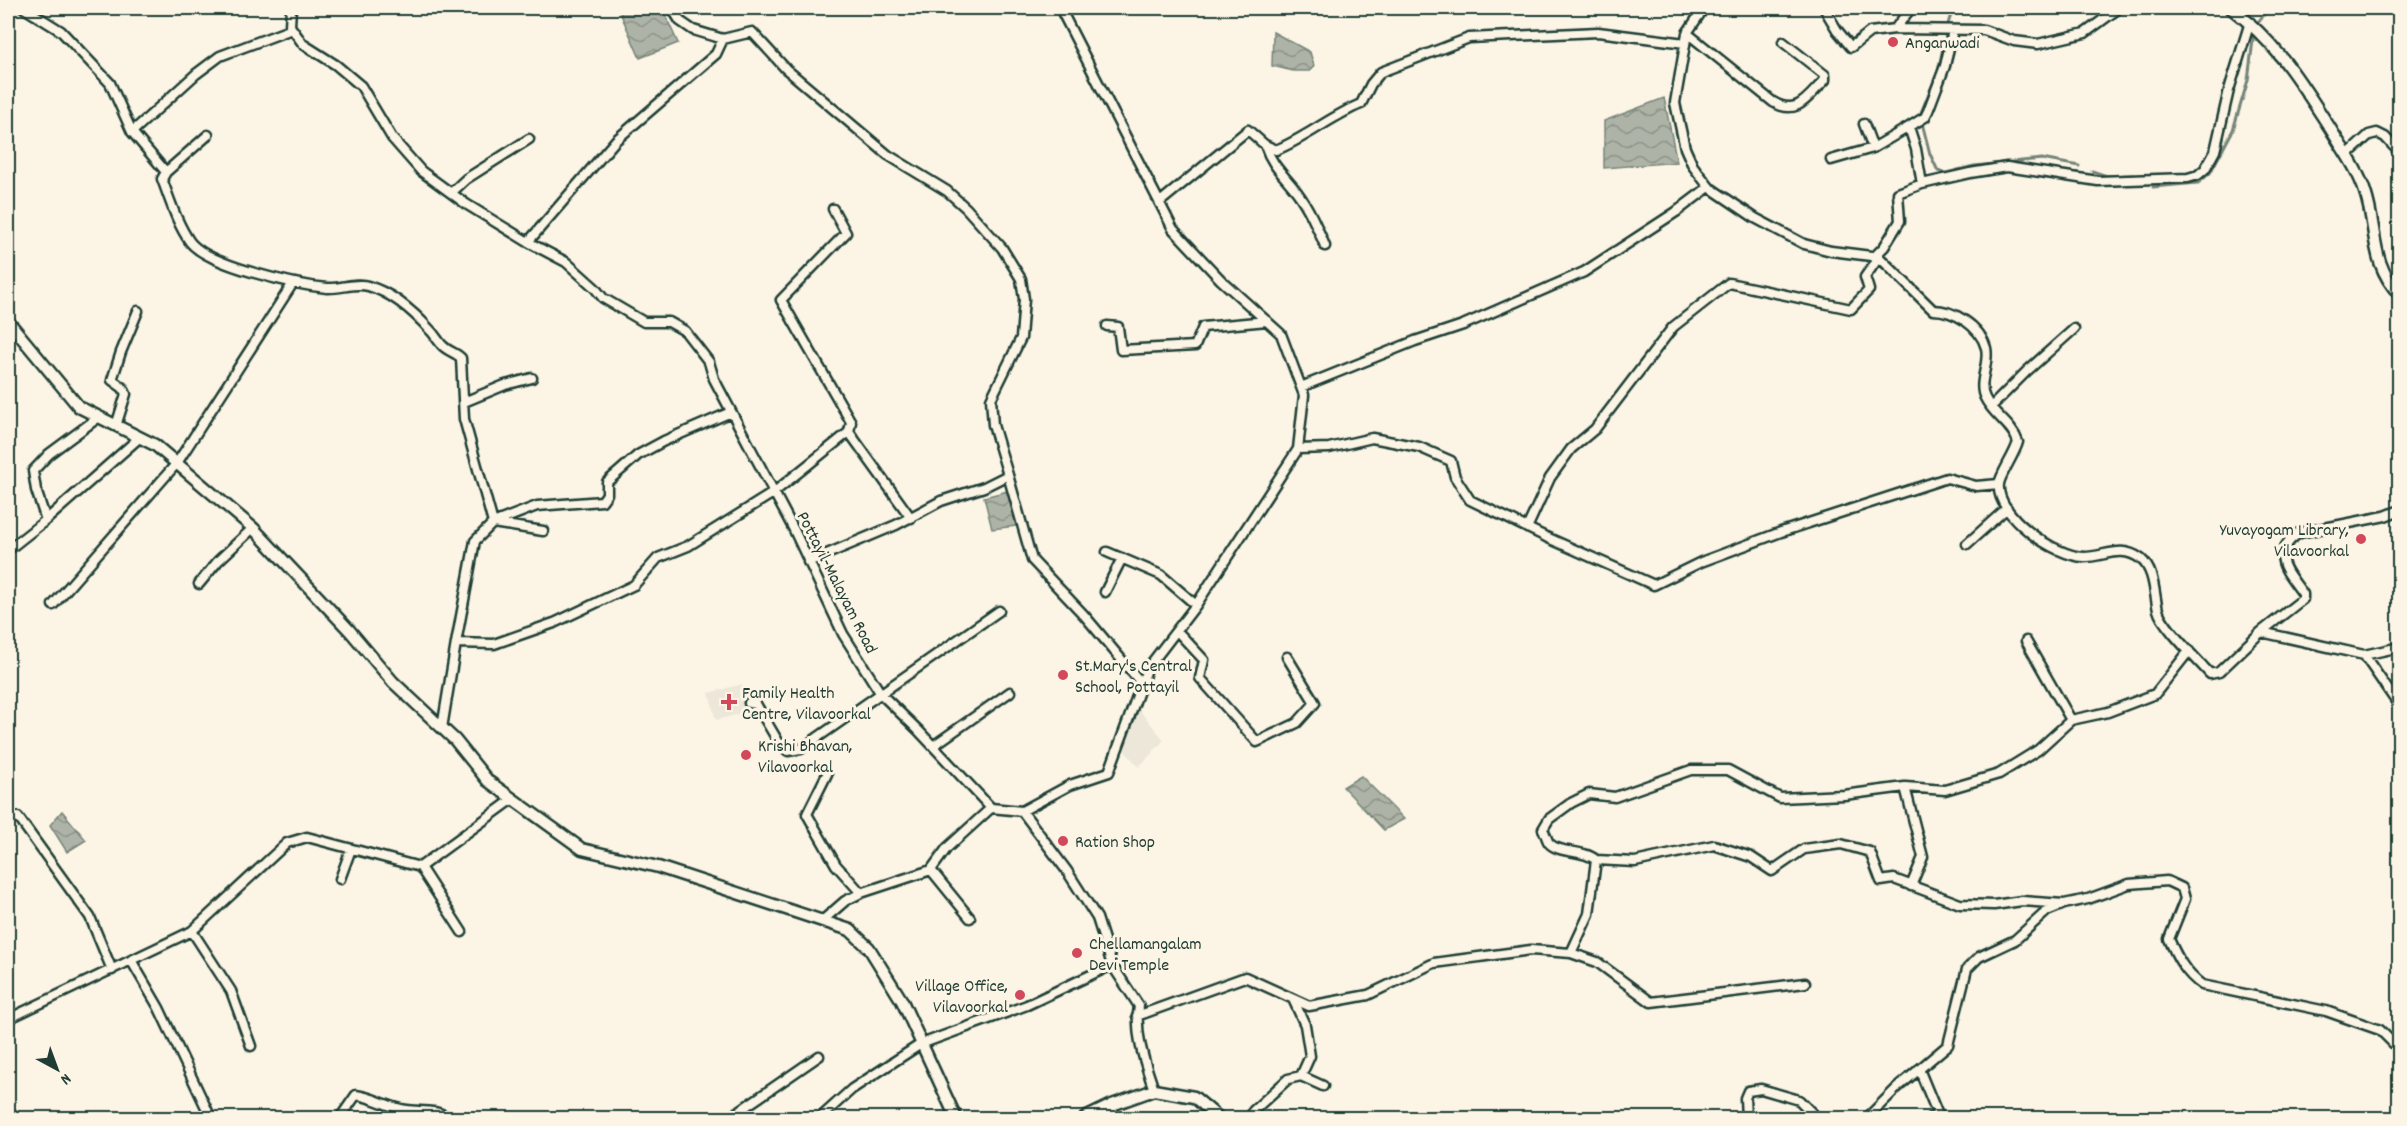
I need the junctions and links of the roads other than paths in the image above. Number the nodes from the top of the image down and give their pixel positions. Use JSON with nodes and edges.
{"nodes":[{"id":1,"x":24,"y":8,"type":"edge"},
{"id":2,"x":291,"y":8,"type":"edge"},
{"id":3,"x":672,"y":8,"type":"edge"},
{"id":4,"x":1060,"y":8,"type":"edge"},
{"id":5,"x":1704,"y":8,"type":"edge"},
{"id":6,"x":1824,"y":8,"type":"edge"},
{"id":7,"x":1911,"y":8,"type":"edge"},
{"id":8,"x":2119,"y":8,"type":"edge"},
{"id":9,"x":2231,"y":8,"type":"edge"},
{"id":10,"x":2250,"y":22,"type":"junction"},
{"id":11,"x":291,"y":29,"type":"junction"},
{"id":12,"x":1895,"y":29,"type":"junction"},
{"id":13,"x":1949,"y":29,"type":"junction"},
{"id":14,"x":1688,"y":33,"type":"junction"},
{"id":15,"x":723,"y":39,"type":"junction"},
{"id":16,"x":1784,"y":42,"type":"dead end"},
{"id":17,"x":1685,"y":43,"type":"junction"},
{"id":18,"x":1864,"y":124,"type":"dead end"},
{"id":19,"x":1909,"y":127,"type":"junction"},
{"id":20,"x":132,"y":132,"type":"junction"},
{"id":21,"x":208,"y":135,"type":"dead end"},
{"id":22,"x":529,"y":139,"type":"dead end"},
{"id":23,"x":1265,"y":145,"type":"junction"},
{"id":24,"x":1873,"y":148,"type":"junction"},
{"id":25,"x":2400,"y":153,"type":"edge"},
{"id":26,"x":2347,"y":155,"type":"junction"},
{"id":27,"x":1831,"y":160,"type":"dead end"},
{"id":28,"x":165,"y":172,"type":"junction"},
{"id":29,"x":1922,"y":184,"type":"junction"},
{"id":30,"x":1708,"y":187,"type":"junction"},
{"id":31,"x":451,"y":193,"type":"junction"},
{"id":32,"x":1160,"y":202,"type":"junction"},
{"id":33,"x":833,"y":208,"type":"dead end"},
{"id":34,"x":528,"y":242,"type":"junction"},
{"id":35,"x":1325,"y":246,"type":"dead end"},
{"id":36,"x":1877,"y":257,"type":"junction"},
{"id":37,"x":293,"y":283,"type":"junction"},
{"id":38,"x":2400,"y":295,"type":"edge"},
{"id":39,"x":138,"y":311,"type":"dead end"},
{"id":40,"x":8,"y":321,"type":"edge"},
{"id":41,"x":1267,"y":321,"type":"junction"},
{"id":42,"x":1107,"y":326,"type":"dead end"},
{"id":43,"x":2074,"y":329,"type":"dead end"},
{"id":44,"x":532,"y":378,"type":"dead end"},
{"id":45,"x":1301,"y":387,"type":"junction"},
{"id":46,"x":464,"y":402,"type":"junction"},
{"id":47,"x":1991,"y":407,"type":"junction"},
{"id":48,"x":732,"y":412,"type":"junction"},
{"id":49,"x":99,"y":417,"type":"junction"},
{"id":50,"x":116,"y":426,"type":"junction"},
{"id":51,"x":849,"y":432,"type":"junction"},
{"id":52,"x":139,"y":438,"type":"junction"},
{"id":53,"x":1298,"y":449,"type":"junction"},
{"id":54,"x":177,"y":463,"type":"junction"},
{"id":55,"x":1008,"y":475,"type":"junction"},
{"id":56,"x":1999,"y":484,"type":"junction"},
{"id":57,"x":772,"y":493,"type":"junction"},
{"id":58,"x":2007,"y":508,"type":"junction"},
{"id":59,"x":2400,"y":510,"type":"edge"},
{"id":60,"x":911,"y":518,"type":"junction"},
{"id":61,"x":46,"y":520,"type":"junction"},
{"id":62,"x":494,"y":523,"type":"junction"},
{"id":63,"x":253,"y":528,"type":"junction"},
{"id":64,"x":1527,"y":528,"type":"junction"},
{"id":65,"x":543,"y":531,"type":"dead end"},
{"id":66,"x":1967,"y":544,"type":"dead end"},
{"id":67,"x":8,"y":550,"type":"edge"},
{"id":68,"x":1107,"y":552,"type":"dead end"},
{"id":69,"x":1122,"y":558,"type":"junction"},
{"id":70,"x":808,"y":562,"type":"junction"},
{"id":71,"x":199,"y":584,"type":"dead end"},
{"id":72,"x":1105,"y":592,"type":"dead end"},
{"id":73,"x":53,"y":604,"type":"dead end"},
{"id":74,"x":1196,"y":605,"type":"junction"},
{"id":75,"x":999,"y":611,"type":"dead end"},
{"id":76,"x":1177,"y":631,"type":"junction"},
{"id":77,"x":2260,"y":632,"type":"junction"},
{"id":78,"x":2026,"y":641,"type":"dead end"},
{"id":79,"x":456,"y":643,"type":"junction"},
{"id":80,"x":2400,"y":647,"type":"edge"},
{"id":81,"x":2189,"y":651,"type":"junction"},
{"id":82,"x":2364,"y":655,"type":"junction"},
{"id":83,"x":1287,"y":657,"type":"dead end"},
{"id":84,"x":1142,"y":684,"type":"junction"},
{"id":85,"x":1010,"y":692,"type":"dead end"},
{"id":86,"x":881,"y":694,"type":"junction"},
{"id":87,"x":749,"y":703,"type":"dead end"},
{"id":88,"x":2400,"y":707,"type":"edge"},
{"id":89,"x":2072,"y":720,"type":"junction"},
{"id":90,"x":442,"y":728,"type":"junction"},
{"id":91,"x":933,"y":746,"type":"junction"},
{"id":92,"x":827,"y":774,"type":"dead end"},
{"id":93,"x":1905,"y":787,"type":"junction"},
{"id":94,"x":513,"y":799,"type":"junction"},
{"id":95,"x":991,"y":808,"type":"junction"},
{"id":96,"x":1022,"y":811,"type":"junction"},
{"id":97,"x":8,"y":818,"type":"edge"},
{"id":98,"x":351,"y":849,"type":"junction"},
{"id":99,"x":1596,"y":860,"type":"junction"},
{"id":100,"x":420,"y":867,"type":"junction"},
{"id":101,"x":931,"y":870,"type":"junction"},
{"id":102,"x":340,"y":879,"type":"dead end"},
{"id":103,"x":1911,"y":886,"type":"junction"},
{"id":104,"x":861,"y":893,"type":"junction"},
{"id":105,"x":2064,"y":904,"type":"junction"},
{"id":106,"x":970,"y":918,"type":"dead end"},
{"id":107,"x":822,"y":921,"type":"junction"},
{"id":108,"x":192,"y":931,"type":"junction"},
{"id":109,"x":462,"y":932,"type":"dead end"},
{"id":110,"x":1571,"y":953,"type":"junction"},
{"id":111,"x":131,"y":960,"type":"junction"},
{"id":112,"x":1112,"y":965,"type":"junction"},
{"id":113,"x":112,"y":969,"type":"junction"},
{"id":114,"x":1805,"y":983,"type":"dead end"},
{"id":115,"x":1293,"y":999,"type":"junction"},
{"id":116,"x":1137,"y":1016,"type":"junction"},
{"id":117,"x":8,"y":1019,"type":"edge"},
{"id":118,"x":921,"y":1044,"type":"junction"},
{"id":119,"x":251,"y":1046,"type":"dead end"},
{"id":120,"x":2400,"y":1050,"type":"edge"},
{"id":121,"x":819,"y":1056,"type":"dead end"},
{"id":122,"x":1919,"y":1069,"type":"junction"},
{"id":123,"x":1301,"y":1076,"type":"junction"},
{"id":124,"x":1323,"y":1086,"type":"dead end"},
{"id":125,"x":1154,"y":1090,"type":"junction"},
{"id":126,"x":1112,"y":1105,"type":"junction"},
{"id":127,"x":1253,"y":1111,"type":"dead end"},
{"id":128,"x":1937,"y":1117,"type":"edge"},
{"id":129,"x":211,"y":1119,"type":"edge"},
{"id":130,"x":340,"y":1119,"type":"edge"},
{"id":131,"x":448,"y":1119,"type":"edge"},
{"id":132,"x":729,"y":1119,"type":"edge"},
{"id":133,"x":820,"y":1119,"type":"edge"},
{"id":134,"x":956,"y":1119,"type":"edge"},
{"id":135,"x":1085,"y":1119,"type":"edge"},
{"id":136,"x":1114,"y":1119,"type":"edge"},
{"id":137,"x":1219,"y":1119,"type":"edge"},
{"id":138,"x":1746,"y":1119,"type":"edge"},
{"id":139,"x":1817,"y":1119,"type":"edge"},
{"id":140,"x":1867,"y":1119,"type":"edge"}],
"edges":[{"from":1,"to":20,"type":"street"},
{"from":2,"to":11,"type":"street"},
{"from":3,"to":15,"type":"street"},
{"from":4,"to":32,"type":"street"},
{"from":5,"to":14,"type":"street"},
{"from":6,"to":12,"type":"street"},
{"from":7,"to":12,"type":"street"},
{"from":8,"to":13,"type":"street"},
{"from":9,"to":10,"type":"street"},
{"from":10,"to":26,"type":"street"},
{"from":10,"to":29,"type":"street"},
{"from":11,"to":20,"type":"street"},
{"from":11,"to":31,"type":"street","name":"Pottayil-Malayam Road"},
{"from":12,"to":13,"type":"street"},
{"from":13,"to":19,"type":"street"},
{"from":14,"to":16,"type":"street"},
{"from":14,"to":17,"type":"street"},
{"from":15,"to":34,"type":"street"},
{"from":15,"to":55,"type":"street"},
{"from":17,"to":23,"type":"street"},
{"from":17,"to":30,"type":"street"},
{"from":18,"to":24,"type":"street"},
{"from":19,"to":24,"type":"street"},
{"from":19,"to":29,"type":"street"},
{"from":20,"to":28,"type":"street"},
{"from":21,"to":28,"type":"street"},
{"from":22,"to":31,"type":"street"},
{"from":23,"to":32,"type":"street"},
{"from":23,"to":35,"type":"street"},
{"from":24,"to":27,"type":"street"},
{"from":25,"to":26,"type":"street"},
{"from":26,"to":38,"type":"street"},
{"from":28,"to":37,"type":"street"},
{"from":29,"to":36,"type":"street"},
{"from":30,"to":36,"type":"street"},
{"from":30,"to":45,"type":"street"},
{"from":31,"to":34,"type":"street","name":"Pottayil-Malayam Road"},
{"from":32,"to":41,"type":"street"},
{"from":33,"to":51,"type":"street"},
{"from":34,"to":48,"type":"street","name":"Pottayil-Malayam Road"},
{"from":36,"to":47,"type":"street"},
{"from":36,"to":64,"type":"street"},
{"from":37,"to":46,"type":"street"},
{"from":37,"to":54,"type":"street"},
{"from":39,"to":50,"type":"street"},
{"from":40,"to":49,"type":"street"},
{"from":41,"to":42,"type":"street"},
{"from":41,"to":45,"type":"street"},
{"from":43,"to":47,"type":"street"},
{"from":44,"to":46,"type":"street"},
{"from":45,"to":53,"type":"street"},
{"from":46,"to":62,"type":"street"},
{"from":47,"to":56,"type":"street"},
{"from":48,"to":57,"type":"street","name":"Pottayil-Malayam Road"},
{"from":48,"to":62,"type":"street"},
{"from":49,"to":50,"type":"street"},
{"from":49,"to":61,"type":"street"},
{"from":50,"to":52,"type":"street"},
{"from":51,"to":57,"type":"street"},
{"from":51,"to":60,"type":"street"},
{"from":52,"to":54,"type":"street"},
{"from":52,"to":61,"type":"street"},
{"from":53,"to":64,"type":"street"},
{"from":53,"to":74,"type":"street"},
{"from":54,"to":63,"type":"street"},
{"from":54,"to":73,"type":"street"},
{"from":55,"to":60,"type":"street"},
{"from":55,"to":84,"type":"street"},
{"from":56,"to":58,"type":"street"},
{"from":56,"to":64,"type":"street"},
{"from":57,"to":70,"type":"street","name":"Pottayil-Malayam Road"},
{"from":57,"to":79,"type":"street"},
{"from":58,"to":66,"type":"street"},
{"from":58,"to":81,"type":"street"},
{"from":59,"to":77,"type":"street"},
{"from":60,"to":70,"type":"street"},
{"from":61,"to":67,"type":"street"},
{"from":62,"to":65,"type":"street"},
{"from":62,"to":79,"type":"street"},
{"from":63,"to":71,"type":"street"},
{"from":63,"to":90,"type":"street"},
{"from":68,"to":69,"type":"street"},
{"from":69,"to":72,"type":"street"},
{"from":69,"to":74,"type":"street"},
{"from":70,"to":86,"type":"street","name":"Pottayil-Malayam Road"},
{"from":74,"to":76,"type":"street"},
{"from":75,"to":86,"type":"street"},
{"from":76,"to":83,"type":"street"},
{"from":76,"to":84,"type":"street"},
{"from":77,"to":81,"type":"street"},
{"from":77,"to":82,"type":"street"},
{"from":78,"to":89,"type":"street"},
{"from":79,"to":90,"type":"street"},
{"from":80,"to":82,"type":"street"},
{"from":81,"to":89,"type":"street"},
{"from":82,"to":88,"type":"street"},
{"from":84,"to":96,"type":"street"},
{"from":85,"to":91,"type":"street"},
{"from":86,"to":87,"type":"street"},
{"from":86,"to":91,"type":"street","name":"Pottayil-Malayam Road"},
{"from":89,"to":93,"type":"street"},
{"from":90,"to":94,"type":"street"},
{"from":91,"to":95,"type":"street","name":"Pottayil-Malayam Road"},
{"from":92,"to":104,"type":"street"},
{"from":93,"to":99,"type":"street"},
{"from":93,"to":103,"type":"street"},
{"from":94,"to":100,"type":"street"},
{"from":94,"to":107,"type":"street"},
{"from":95,"to":96,"type":"street"},
{"from":95,"to":101,"type":"street"},
{"from":96,"to":112,"type":"street"},
{"from":97,"to":113,"type":"street"},
{"from":98,"to":100,"type":"street"},
{"from":98,"to":102,"type":"street"},
{"from":98,"to":108,"type":"street"},
{"from":99,"to":103,"type":"street"},
{"from":99,"to":110,"type":"street"},
{"from":100,"to":109,"type":"street"},
{"from":101,"to":104,"type":"street"},
{"from":101,"to":106,"type":"street"},
{"from":103,"to":105,"type":"street"},
{"from":104,"to":107,"type":"street"},
{"from":105,"to":120,"type":"street"},
{"from":105,"to":122,"type":"street"},
{"from":107,"to":118,"type":"street"},
{"from":108,"to":111,"type":"street"},
{"from":108,"to":119,"type":"street"},
{"from":110,"to":114,"type":"street"},
{"from":110,"to":115,"type":"street"},
{"from":111,"to":113,"type":"street"},
{"from":111,"to":129,"type":"street"},
{"from":112,"to":116,"type":"street"},
{"from":112,"to":118,"type":"street"},
{"from":113,"to":117,"type":"street"},
{"from":115,"to":116,"type":"street"},
{"from":115,"to":123,"type":"street"},
{"from":116,"to":125,"type":"street"},
{"from":118,"to":133,"type":"street"},
{"from":118,"to":134,"type":"street"},
{"from":121,"to":132,"type":"street"},
{"from":122,"to":128,"type":"street"},
{"from":122,"to":140,"type":"street"},
{"from":123,"to":124,"type":"street"},
{"from":123,"to":127,"type":"street"},
{"from":125,"to":126,"type":"street"},
{"from":125,"to":137,"type":"street"},
{"from":126,"to":135,"type":"street"},
{"from":126,"to":136,"type":"street"},
{"from":130,"to":131,"type":"street"},
{"from":138,"to":139,"type":"street"}]}
